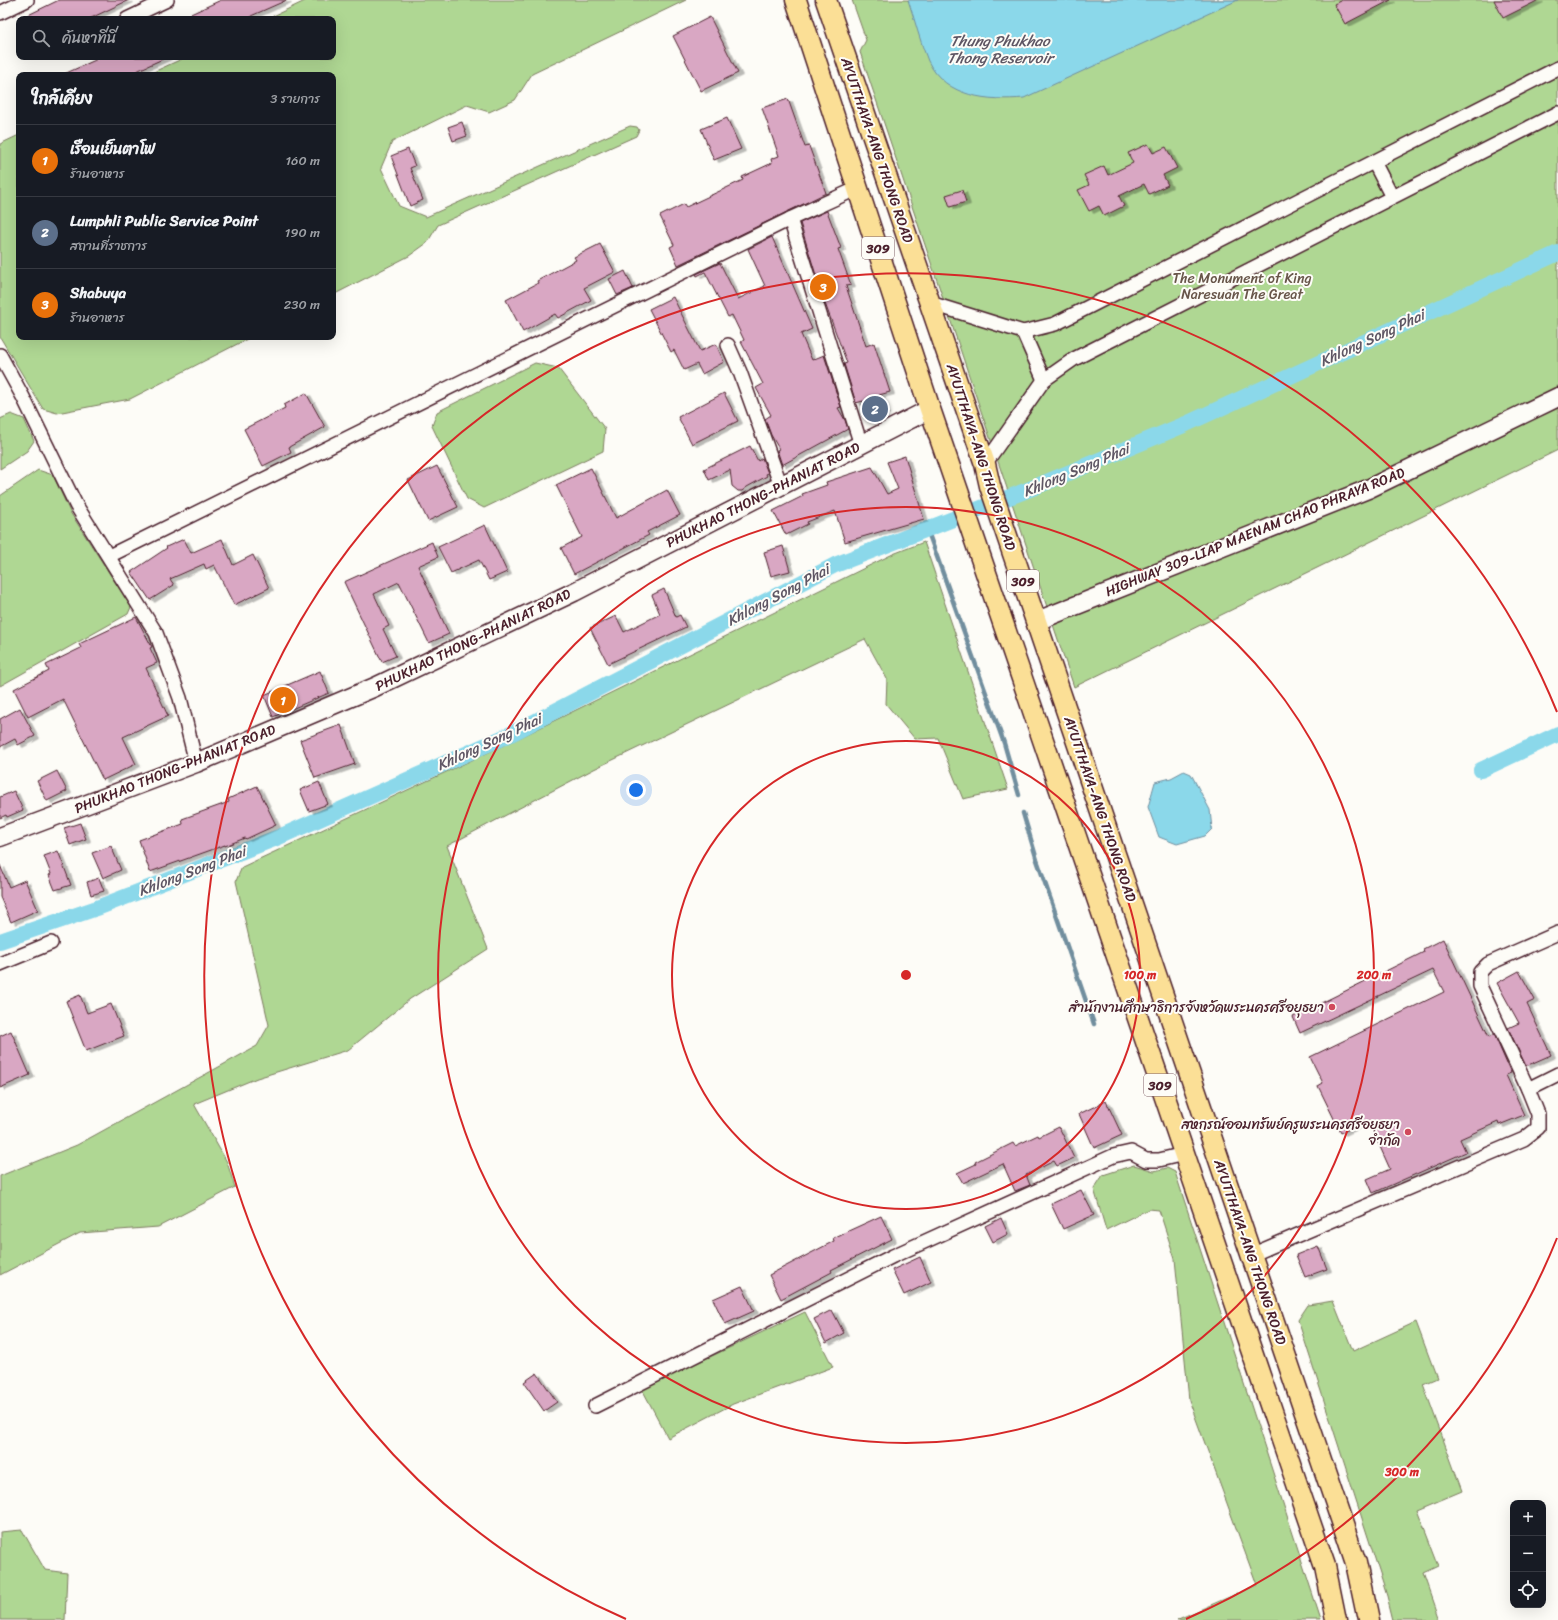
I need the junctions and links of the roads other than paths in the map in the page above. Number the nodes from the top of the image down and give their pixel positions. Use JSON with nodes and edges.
{"nodes":[{"id":1,"x":27,"y":0,"type":"edge"},
{"id":2,"x":167,"y":0,"type":"edge"},
{"id":3,"x":796,"y":0,"type":"edge"},
{"id":4,"x":826,"y":0,"type":"edge"},
{"id":5,"x":0,"y":13,"type":"edge"},
{"id":6,"x":133,"y":16,"type":"edge"},
{"id":7,"x":1558,"y":68,"type":"edge"},
{"id":8,"x":1558,"y":113,"type":"edge"},
{"id":9,"x":1374,"y":162,"type":"junction"},
{"id":10,"x":858,"y":188,"type":"junction"},
{"id":11,"x":1392,"y":197,"type":"junction"},
{"id":12,"x":790,"y":219,"type":"junction"},
{"id":13,"x":930,"y":303,"type":"junction"},
{"id":14,"x":1023,"y":332,"type":"junction"},
{"id":15,"x":728,"y":345,"type":"dead end"},
{"id":16,"x":0,"y":355,"type":"edge"},
{"id":17,"x":1044,"y":380,"type":"junction"},
{"id":18,"x":1558,"y":397,"type":"edge"},
{"id":19,"x":930,"y":409,"type":"junction"},
{"id":20,"x":860,"y":445,"type":"junction"},
{"id":21,"x":985,"y":464,"type":"junction"},
{"id":22,"x":781,"y":486,"type":"junction"},
{"id":23,"x":109,"y":556,"type":"junction"},
{"id":24,"x":1037,"y":621,"type":"junction"},
{"id":25,"x":196,"y":763,"type":"junction"},
{"id":26,"x":0,"y":837,"type":"edge"},
{"id":27,"x":1558,"y":933,"type":"edge"},
{"id":28,"x":51,"y":943,"type":"dead end"},
{"id":29,"x":0,"y":964,"type":"edge"},
{"id":30,"x":1169,"y":1013,"type":"junction"},
{"id":31,"x":1139,"y":1023,"type":"junction"},
{"id":32,"x":1558,"y":1074,"type":"edge"},
{"id":33,"x":1528,"y":1089,"type":"junction"},
{"id":34,"x":1184,"y":1154,"type":"junction"},
{"id":35,"x":1251,"y":1255,"type":"junction"},
{"id":36,"x":595,"y":1406,"type":"dead end"},
{"id":37,"x":1336,"y":1620,"type":"edge"},
{"id":38,"x":1368,"y":1620,"type":"edge"}],
"edges":[{"from":1,"to":5,"type":"street"},
{"from":2,"to":6,"type":"street"},
{"from":3,"to":10,"type":"main road","name":"AYUTTHAYA-ANG THONG ROAD","number":"309"},
{"from":4,"to":13,"type":"main road","name":"AYUTTHAYA-ANG THONG ROAD","number":"309"},
{"from":7,"to":9,"type":"street"},
{"from":8,"to":11,"type":"street"},
{"from":9,"to":11,"type":"street"},
{"from":9,"to":14,"type":"street"},
{"from":10,"to":12,"type":"street"},
{"from":10,"to":19,"type":"main road","name":"AYUTTHAYA-ANG THONG ROAD","number":"309"},
{"from":11,"to":17,"type":"street"},
{"from":12,"to":20,"type":"street"},
{"from":12,"to":23,"type":"street"},
{"from":13,"to":14,"type":"street"},
{"from":13,"to":21,"type":"main road","name":"AYUTTHAYA-ANG THONG ROAD","number":"309"},
{"from":14,"to":17,"type":"street"},
{"from":15,"to":22,"type":"street"},
{"from":16,"to":23,"type":"street"},
{"from":17,"to":21,"type":"street"},
{"from":18,"to":24,"type":"street","name":"HIGHWAY 309-LIAP MAENAM CHAO PHRAYA ROAD"},
{"from":19,"to":20,"type":"street","name":"PHUKHAO THONG-PHANIAT ROAD"},
{"from":19,"to":31,"type":"main road","name":"AYUTTHAYA-ANG THONG ROAD","number":"309"},
{"from":20,"to":22,"type":"street","name":"PHUKHAO THONG-PHANIAT ROAD"},
{"from":21,"to":24,"type":"main road","name":"AYUTTHAYA-ANG THONG ROAD","number":"309"},
{"from":22,"to":25,"type":"street","name":"PHUKHAO THONG-PHANIAT ROAD"},
{"from":23,"to":25,"type":"street"},
{"from":24,"to":30,"type":"main road","name":"AYUTTHAYA-ANG THONG ROAD","number":"309"},
{"from":25,"to":26,"type":"street","name":"PHUKHAO THONG-PHANIAT ROAD"},
{"from":27,"to":33,"type":"street"},
{"from":28,"to":29,"type":"street"},
{"from":30,"to":31,"type":"main road"},
{"from":30,"to":35,"type":"main road","name":"AYUTTHAYA-ANG THONG ROAD","number":"309"},
{"from":31,"to":34,"type":"main road","name":"AYUTTHAYA-ANG THONG ROAD","number":"309"},
{"from":32,"to":33,"type":"street"},
{"from":33,"to":35,"type":"street"},
{"from":34,"to":36,"type":"street"},
{"from":34,"to":37,"type":"main road","name":"AYUTTHAYA-ANG THONG ROAD","number":"309"},
{"from":35,"to":38,"type":"main road","name":"AYUTTHAYA-ANG THONG ROAD","number":"309"}]}
